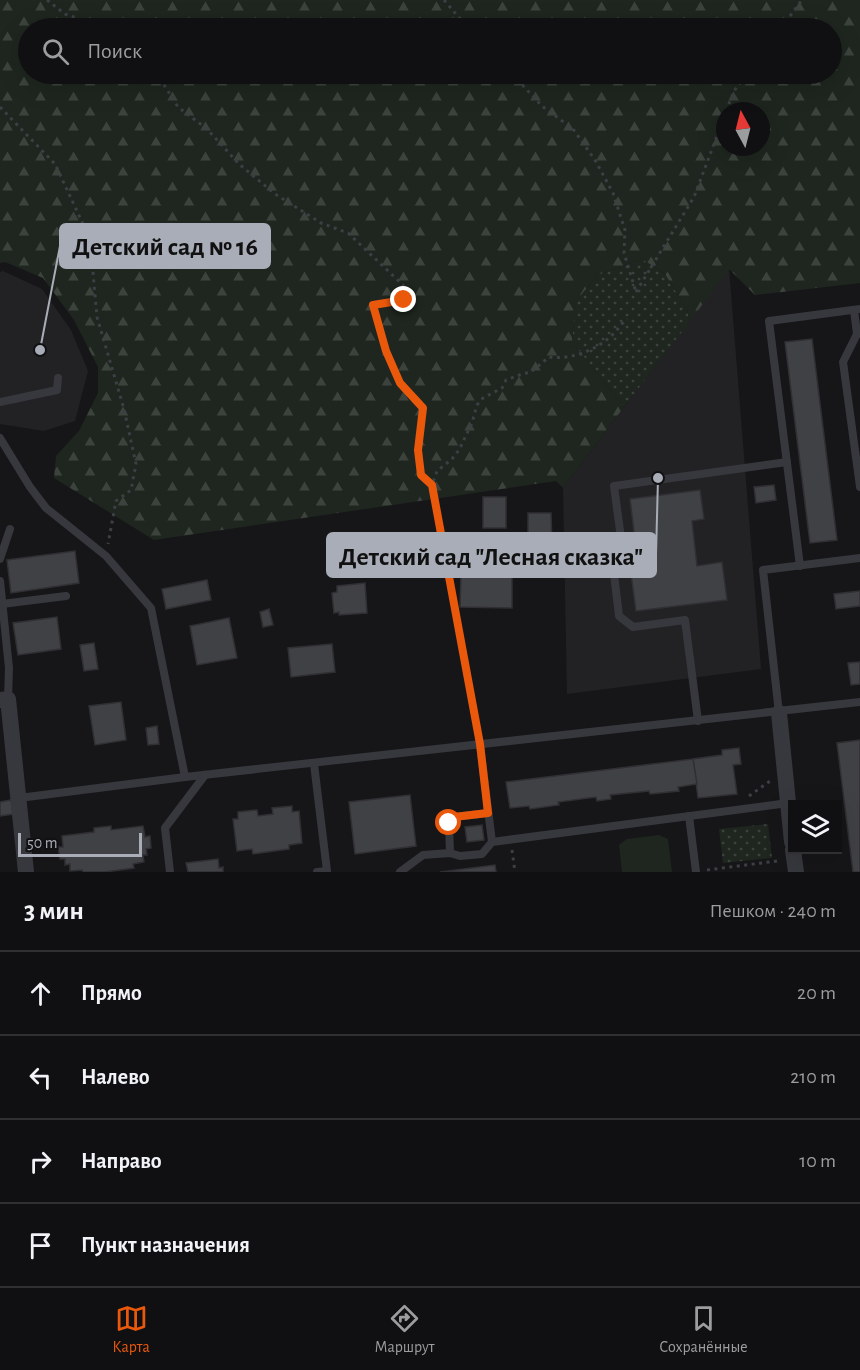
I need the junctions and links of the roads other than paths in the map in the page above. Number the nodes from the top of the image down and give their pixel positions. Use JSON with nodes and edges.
{"nodes":[{"id":1,"x":857,"y":310,"type":"edge"},
{"id":2,"x":58,"y":378,"type":"dead end"},
{"id":3,"x":0,"y":402,"type":"edge"},
{"id":4,"x":0,"y":438,"type":"edge"},
{"id":5,"x":787,"y":462,"type":"junction"},
{"id":6,"x":860,"y":487,"type":"edge"},
{"id":7,"x":10,"y":529,"type":"dead end"},
{"id":8,"x":860,"y":558,"type":"edge"},
{"id":9,"x":0,"y":559,"type":"edge"},
{"id":10,"x":800,"y":566,"type":"junction"},
{"id":11,"x":0,"y":581,"type":"edge"},
{"id":12,"x":66,"y":596,"type":"dead end"},
{"id":13,"x":3,"y":604,"type":"junction"},
{"id":14,"x":4,"y":700,"type":"edge"},
{"id":15,"x":860,"y":702,"type":"edge"},
{"id":16,"x":779,"y":713,"type":"junction"},
{"id":17,"x":698,"y":721,"type":"junction"},
{"id":18,"x":480,"y":744,"type":"junction"},
{"id":19,"x":314,"y":764,"type":"junction"},
{"id":20,"x":205,"y":775,"type":"junction"},
{"id":21,"x":185,"y":777,"type":"junction"},
{"id":22,"x":19,"y":798,"type":"junction"},
{"id":23,"x":788,"y":803,"type":"joint"},
{"id":24,"x":488,"y":813,"type":"junction"},
{"id":25,"x":689,"y":816,"type":"junction"},
{"id":26,"x":492,"y":842,"type":"junction"},
{"id":27,"x":450,"y":854,"type":"junction"},
{"id":28,"x":794,"y":854,"type":"edge"},
{"id":29,"x":696,"y":871,"type":"edge"},
{"id":30,"x":26,"y":872,"type":"edge"},
{"id":31,"x":170,"y":872,"type":"edge"},
{"id":32,"x":318,"y":872,"type":"edge"},
{"id":33,"x":400,"y":872,"type":"edge"},
{"id":34,"x":796,"y":872,"type":"edge"}],
"edges":[{"from":1,"to":5,"type":"lane"},
{"from":1,"to":6,"type":"lane"},
{"from":2,"to":3,"type":"lane"},
{"from":4,"to":21,"type":"lane"},
{"from":5,"to":10,"type":"lane"},
{"from":5,"to":17,"type":"lane"},
{"from":7,"to":9,"type":"lane"},
{"from":8,"to":10,"type":"lane"},
{"from":10,"to":16,"type":"lane"},
{"from":11,"to":13,"type":"lane"},
{"from":12,"to":13,"type":"lane"},
{"from":13,"to":14,"type":"lane"},
{"from":14,"to":22,"type":"street"},
{"from":15,"to":16,"type":"lane"},
{"from":16,"to":17,"type":"lane"},
{"from":16,"to":23,"type":"street"},
{"from":17,"to":18,"type":"lane"},
{"from":18,"to":19,"type":"lane"},
{"from":18,"to":24,"type":"lane"},
{"from":19,"to":20,"type":"lane"},
{"from":19,"to":32,"type":"lane"},
{"from":20,"to":21,"type":"lane"},
{"from":20,"to":31,"type":"lane"},
{"from":21,"to":22,"type":"lane"},
{"from":22,"to":30,"type":"street"},
{"from":23,"to":25,"type":"lane"},
{"from":24,"to":26,"type":"lane"},
{"from":24,"to":27,"type":"lane"},
{"from":25,"to":26,"type":"lane"},
{"from":25,"to":29,"type":"lane"},
{"from":26,"to":27,"type":"lane"},
{"from":27,"to":33,"type":"lane"},
{"from":28,"to":34,"type":"street"}]}
